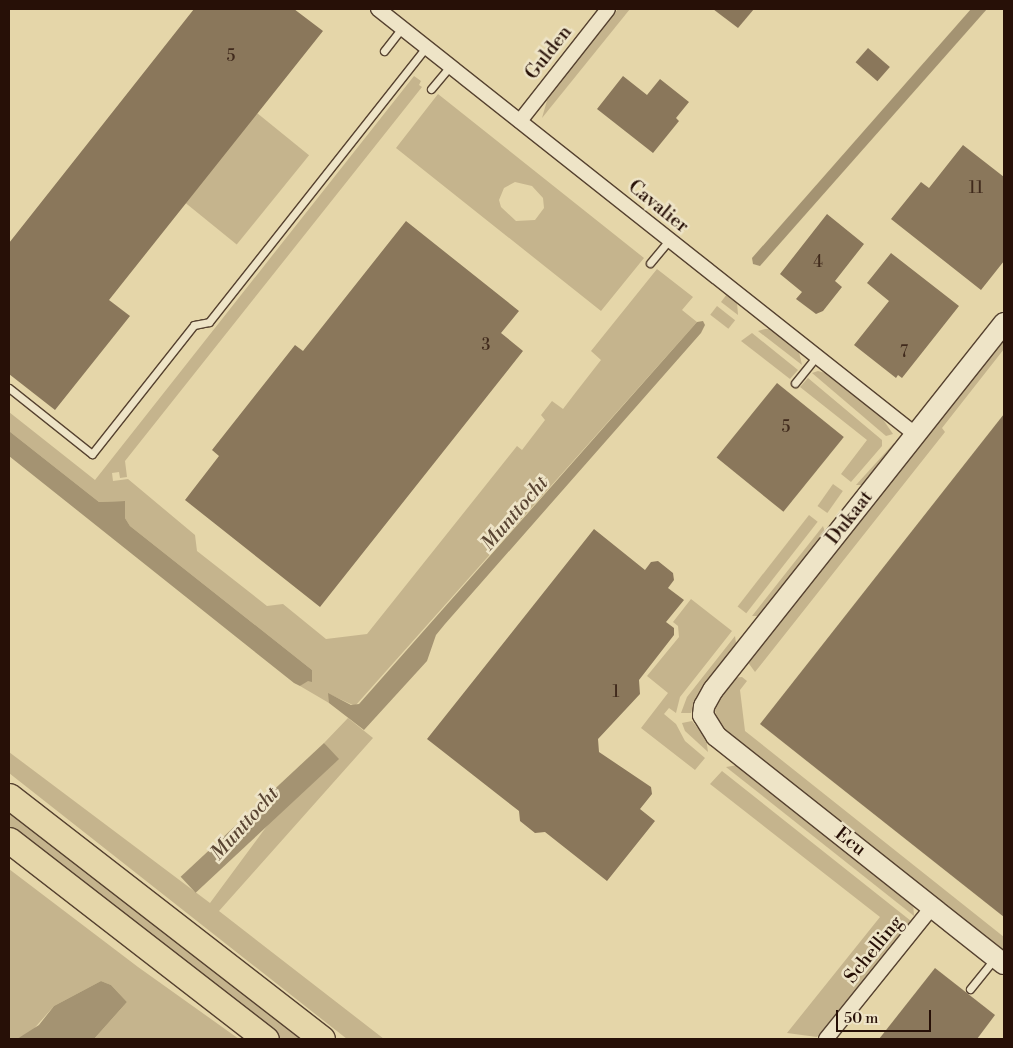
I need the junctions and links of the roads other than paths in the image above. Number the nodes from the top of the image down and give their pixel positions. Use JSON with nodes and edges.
{"nodes":[{"id":1,"x":378,"y":9,"type":"edge"},
{"id":2,"x":608,"y":9,"type":"edge"},
{"id":3,"x":402,"y":28,"type":"junction"},
{"id":4,"x":426,"y":47,"type":"junction"},
{"id":5,"x":384,"y":51,"type":"dead end"},
{"id":6,"x":450,"y":66,"type":"junction"},
{"id":7,"x":431,"y":89,"type":"dead end"},
{"id":8,"x":520,"y":121,"type":"junction"},
{"id":9,"x":669,"y":240,"type":"junction"},
{"id":10,"x":650,"y":263,"type":"dead end"},
{"id":11,"x":1004,"y":323,"type":"edge"},
{"id":12,"x":816,"y":357,"type":"junction"},
{"id":13,"x":795,"y":383,"type":"dead end"},
{"id":14,"x":9,"y":388,"type":"edge"},
{"id":15,"x":916,"y":435,"type":"junction"},
{"id":16,"x":702,"y":715,"type":"joint"},
{"id":17,"x":9,"y":796,"type":"edge"},
{"id":18,"x":9,"y":840,"type":"edge"},
{"id":19,"x":932,"y":907,"type":"junction"},
{"id":20,"x":1000,"y":961,"type":"edge"},
{"id":21,"x":970,"y":989,"type":"dead end"},
{"id":22,"x":266,"y":1039,"type":"edge"},
{"id":23,"x":322,"y":1039,"type":"edge"},
{"id":24,"x":826,"y":1039,"type":"edge"}],
"edges":[{"from":1,"to":3,"type":"street","name":"Cavalier"},
{"from":2,"to":8,"type":"street","name":"Gulden"},
{"from":3,"to":4,"type":"street","name":"Cavalier"},
{"from":3,"to":5,"type":"lane"},
{"from":4,"to":6,"type":"street","name":"Cavalier"},
{"from":4,"to":14,"type":"lane"},
{"from":6,"to":7,"type":"lane"},
{"from":6,"to":8,"type":"street","name":"Cavalier"},
{"from":8,"to":9,"type":"street","name":"Cavalier"},
{"from":9,"to":10,"type":"lane"},
{"from":9,"to":12,"type":"street","name":"Cavalier"},
{"from":11,"to":15,"type":"street","name":"Dukaat"},
{"from":12,"to":13,"type":"lane"},
{"from":12,"to":15,"type":"street","name":"Cavalier"},
{"from":15,"to":16,"type":"street","name":"Dukaat"},
{"from":16,"to":19,"type":"street","name":"Ecu"},
{"from":17,"to":23,"type":"highway"},
{"from":18,"to":22,"type":"highway"},
{"from":19,"to":20,"type":"street","name":"Ecu"},
{"from":19,"to":24,"type":"street","name":"Schelling"},
{"from":20,"to":21,"type":"lane"}]}
